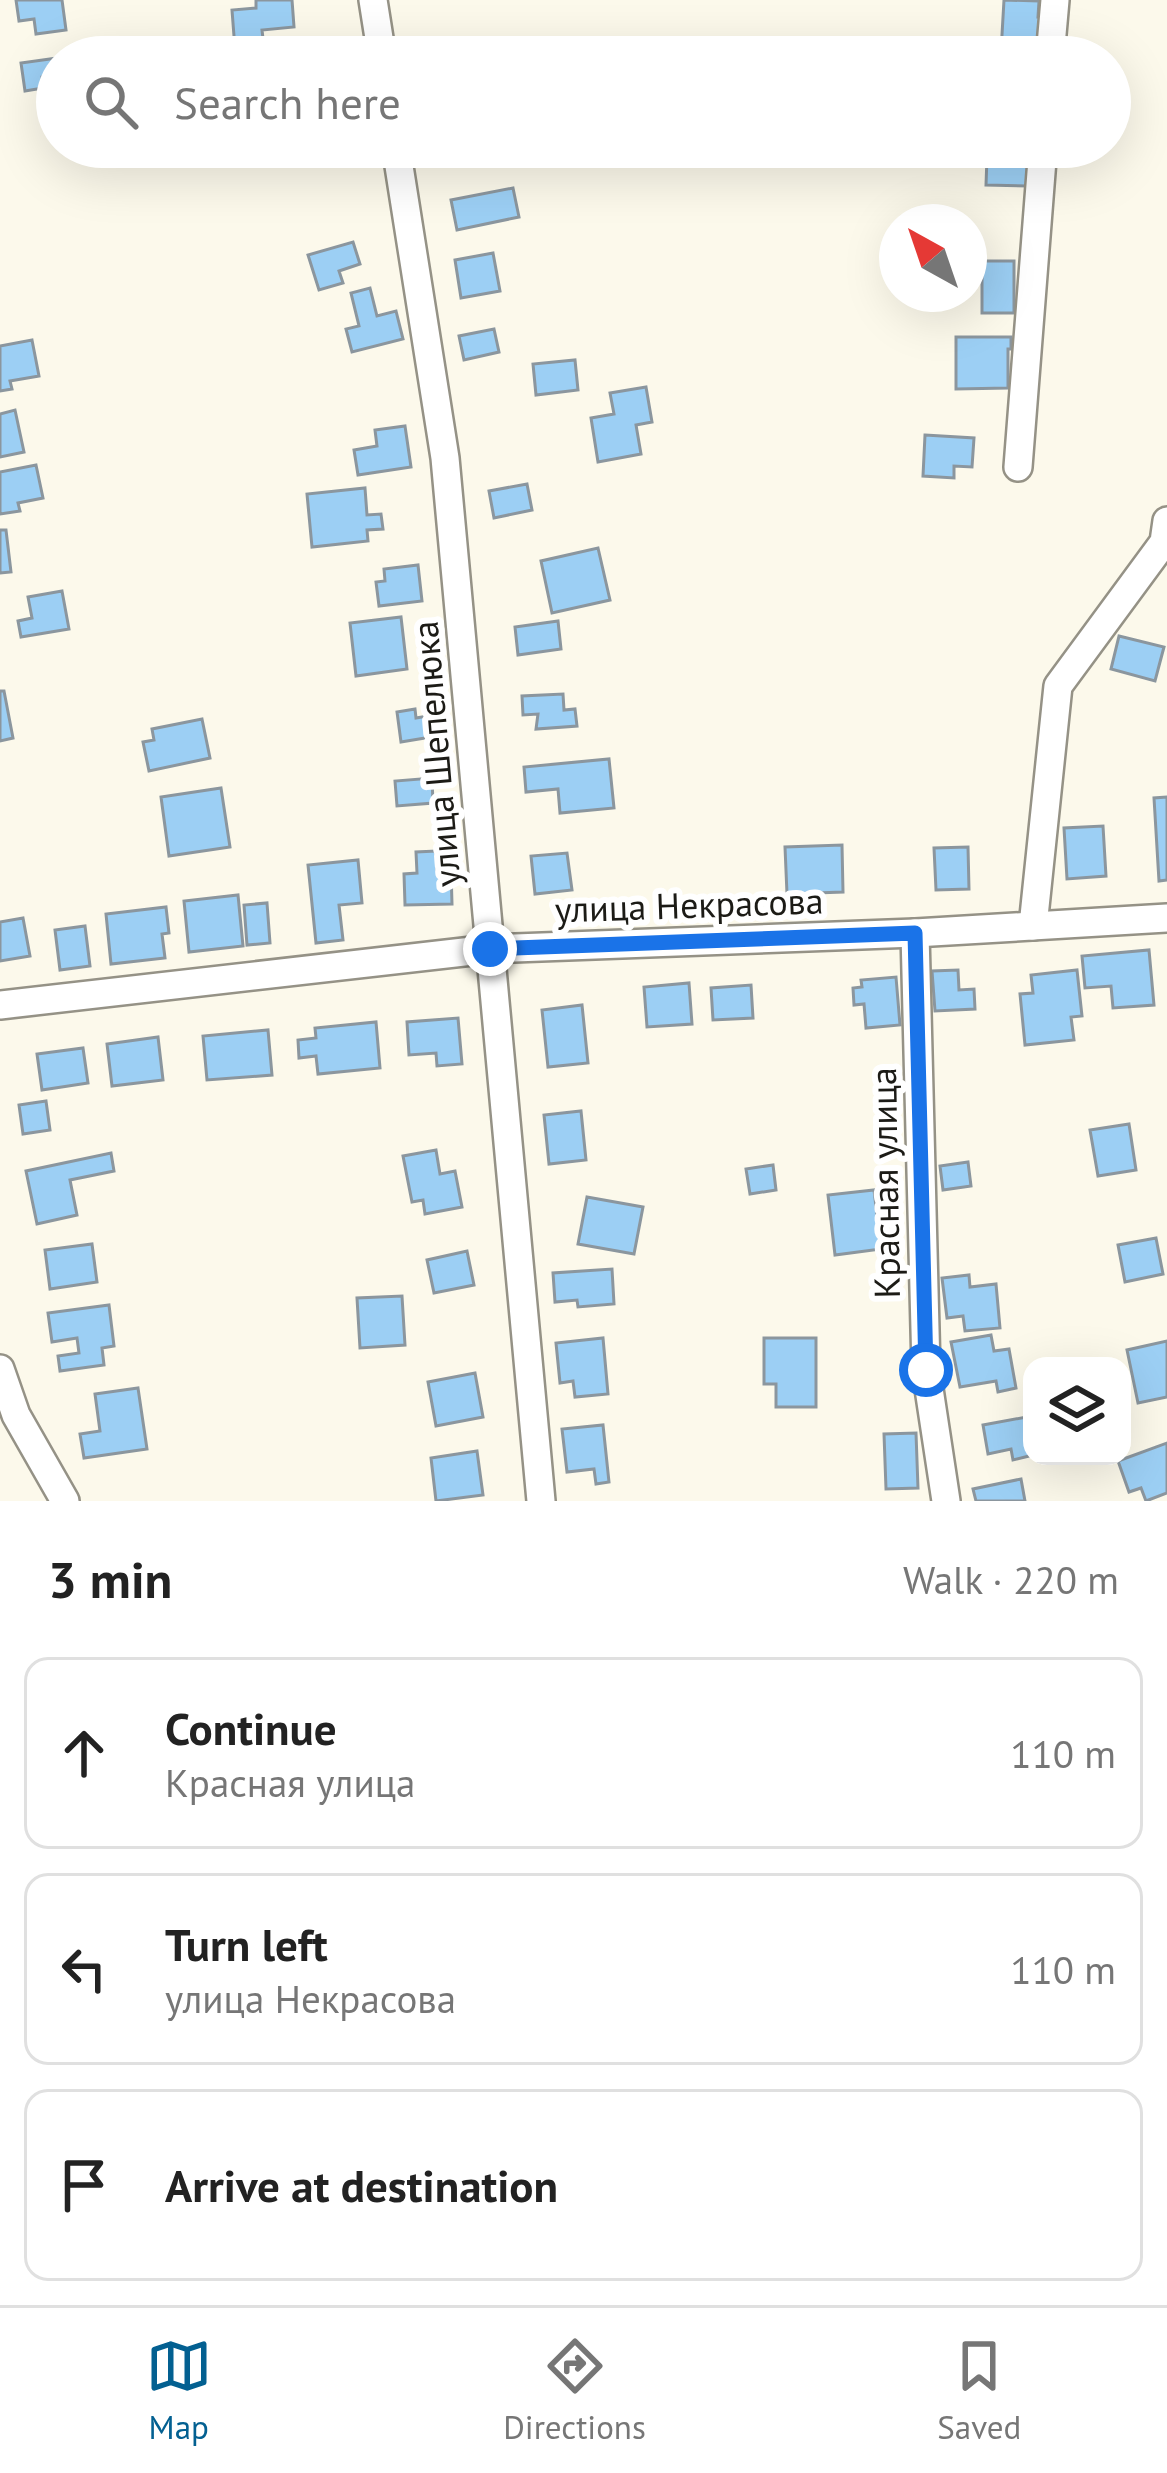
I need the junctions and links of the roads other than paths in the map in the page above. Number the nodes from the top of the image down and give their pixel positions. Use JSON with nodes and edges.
{"nodes":[{"id":1,"x":373,"y":0,"type":"edge"},
{"id":2,"x":1055,"y":0,"type":"edge"},
{"id":3,"x":379,"y":36,"type":"edge"},
{"id":4,"x":1052,"y":36,"type":"edge"},
{"id":5,"x":399,"y":168,"type":"edge"},
{"id":6,"x":1040,"y":168,"type":"edge"},
{"id":7,"x":1018,"y":467,"type":"dead end"},
{"id":8,"x":1166,"y":535,"type":"edge"},
{"id":9,"x":1167,"y":918,"type":"edge"},
{"id":10,"x":1033,"y":926,"type":"junction"},
{"id":11,"x":915,"y":933,"type":"junction"},
{"id":12,"x":490,"y":949,"type":"junction"},
{"id":13,"x":0,"y":1005,"type":"edge"},
{"id":14,"x":0,"y":1369,"type":"edge"},
{"id":15,"x":65,"y":1501,"type":"edge"},
{"id":16,"x":542,"y":1501,"type":"edge"},
{"id":17,"x":946,"y":1501,"type":"edge"}],
"edges":[{"from":1,"to":3,"type":"street"},
{"from":2,"to":4,"type":"street"},
{"from":5,"to":12,"type":"street","name":"улица Шепелюка"},
{"from":6,"to":7,"type":"street"},
{"from":8,"to":10,"type":"street"},
{"from":9,"to":10,"type":"street","name":"улица Некрасова"},
{"from":10,"to":11,"type":"street","name":"улица Некрасова"},
{"from":11,"to":12,"type":"street","name":"улица Некрасова"},
{"from":11,"to":17,"type":"street","name":"Красная улица"},
{"from":12,"to":13,"type":"street","name":"улица Некрасова"},
{"from":12,"to":16,"type":"street","name":"улица Шепелюка"},
{"from":14,"to":15,"type":"street"}]}
